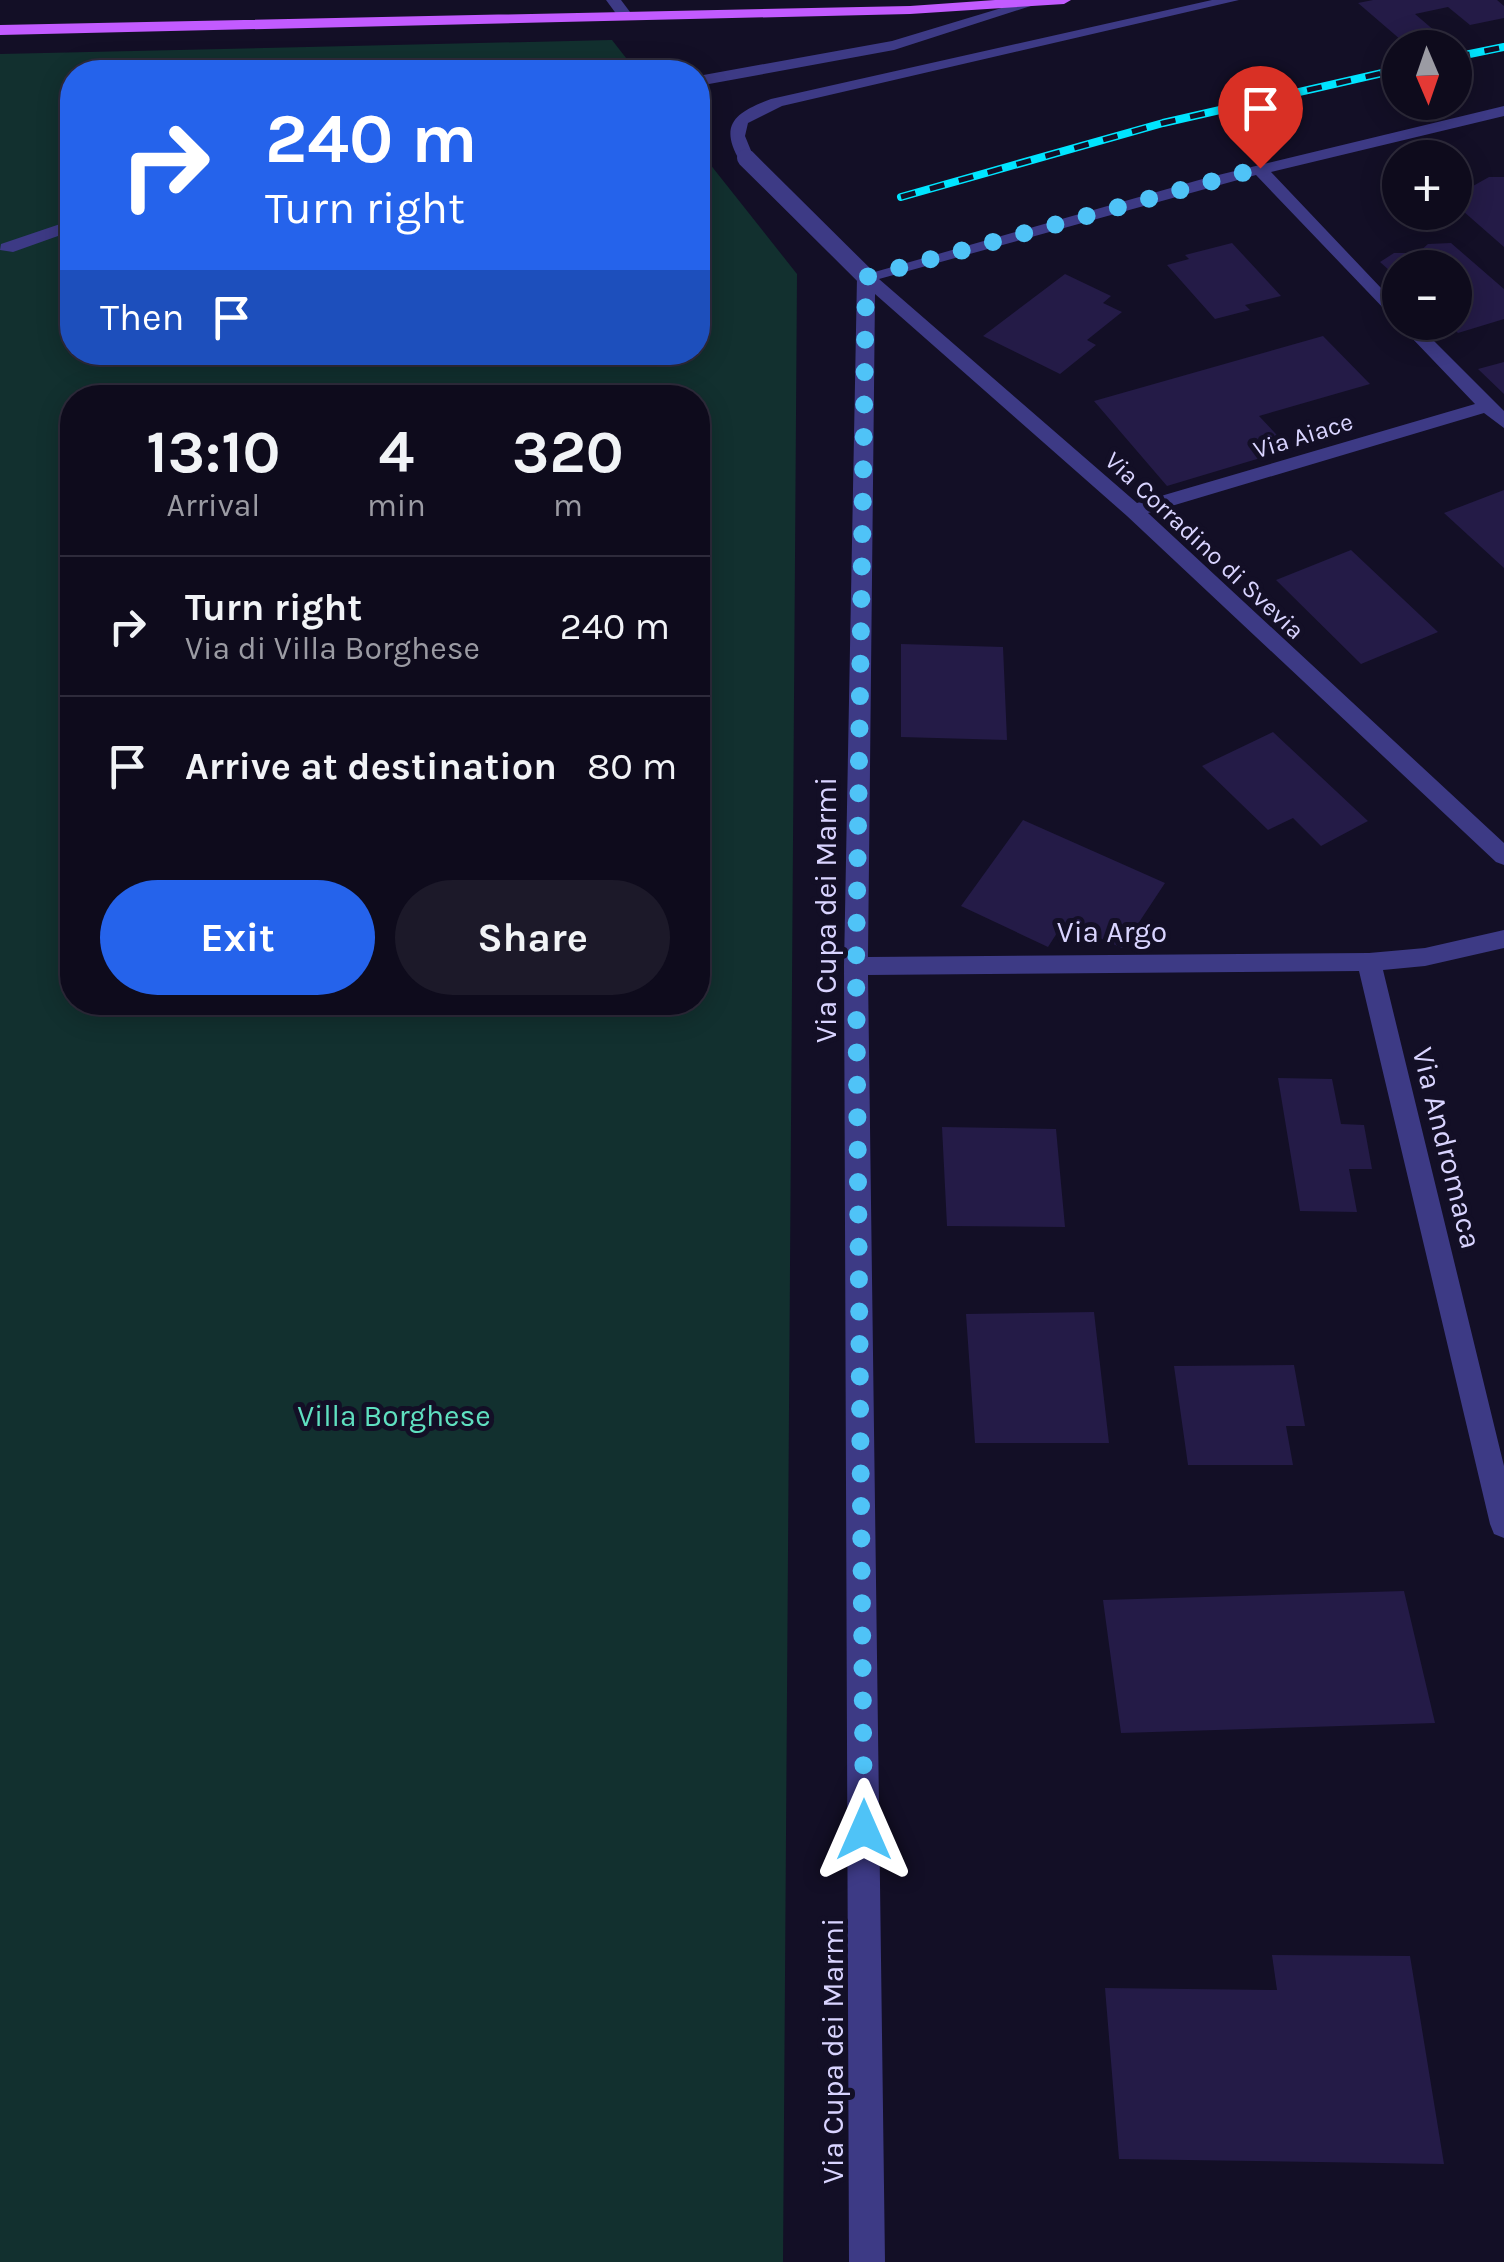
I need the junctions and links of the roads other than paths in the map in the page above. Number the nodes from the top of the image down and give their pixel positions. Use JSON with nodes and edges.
{"nodes":[{"id":1,"x":613,"y":0,"type":"edge"},
{"id":2,"x":1064,"y":0,"type":"edge"},
{"id":3,"x":1232,"y":0,"type":"edge"},
{"id":4,"x":1030,"y":4,"type":"junction"},
{"id":5,"x":624,"y":16,"type":"junction"},
{"id":6,"x":0,"y":30,"type":"edge"},
{"id":7,"x":710,"y":79,"type":"edge"},
{"id":8,"x":1504,"y":111,"type":"edge"},
{"id":9,"x":1260,"y":168,"type":"junction"},
{"id":10,"x":60,"y":230,"type":"edge"},
{"id":11,"x":7,"y":248,"type":"dead end"},
{"id":12,"x":866,"y":277,"type":"junction"},
{"id":13,"x":1382,"y":299,"type":"edge"},
{"id":14,"x":1422,"y":340,"type":"edge"},
{"id":15,"x":1487,"y":406,"type":"junction"},
{"id":16,"x":1504,"y":422,"type":"edge"},
{"id":17,"x":1134,"y":511,"type":"junction"},
{"id":18,"x":1504,"y":856,"type":"edge"},
{"id":19,"x":1504,"y":939,"type":"edge"},
{"id":20,"x":1368,"y":962,"type":"junction"},
{"id":21,"x":856,"y":966,"type":"junction"},
{"id":22,"x":1504,"y":1524,"type":"edge"},
{"id":23,"x":867,"y":2262,"type":"edge"}],
"edges":[{"from":1,"to":5,"type":"street"},
{"from":2,"to":4,"type":"main road"},
{"from":3,"to":12,"type":"street","bridge":true},
{"from":4,"to":5,"type":"main road"},
{"from":4,"to":7,"type":"street"},
{"from":5,"to":6,"type":"main road"},
{"from":8,"to":9,"type":"street"},
{"from":9,"to":12,"type":"street"},
{"from":9,"to":13,"type":"street"},
{"from":10,"to":11,"type":"street"},
{"from":12,"to":17,"type":"street","name":"Via Corradino di Svevia"},
{"from":12,"to":21,"type":"street","name":"Via Cupa dei Marmi"},
{"from":14,"to":15,"type":"street"},
{"from":15,"to":16,"type":"street"},
{"from":15,"to":17,"type":"street","name":"Via Aiace"},
{"from":17,"to":18,"type":"street","name":"Via Corradino di Svevia"},
{"from":19,"to":20,"type":"street","name":"Via Argo"},
{"from":20,"to":21,"type":"street","name":"Via Argo"},
{"from":20,"to":22,"type":"street","name":"Via Andromaca"},
{"from":21,"to":23,"type":"street","name":"Via Cupa dei Marmi"}]}
